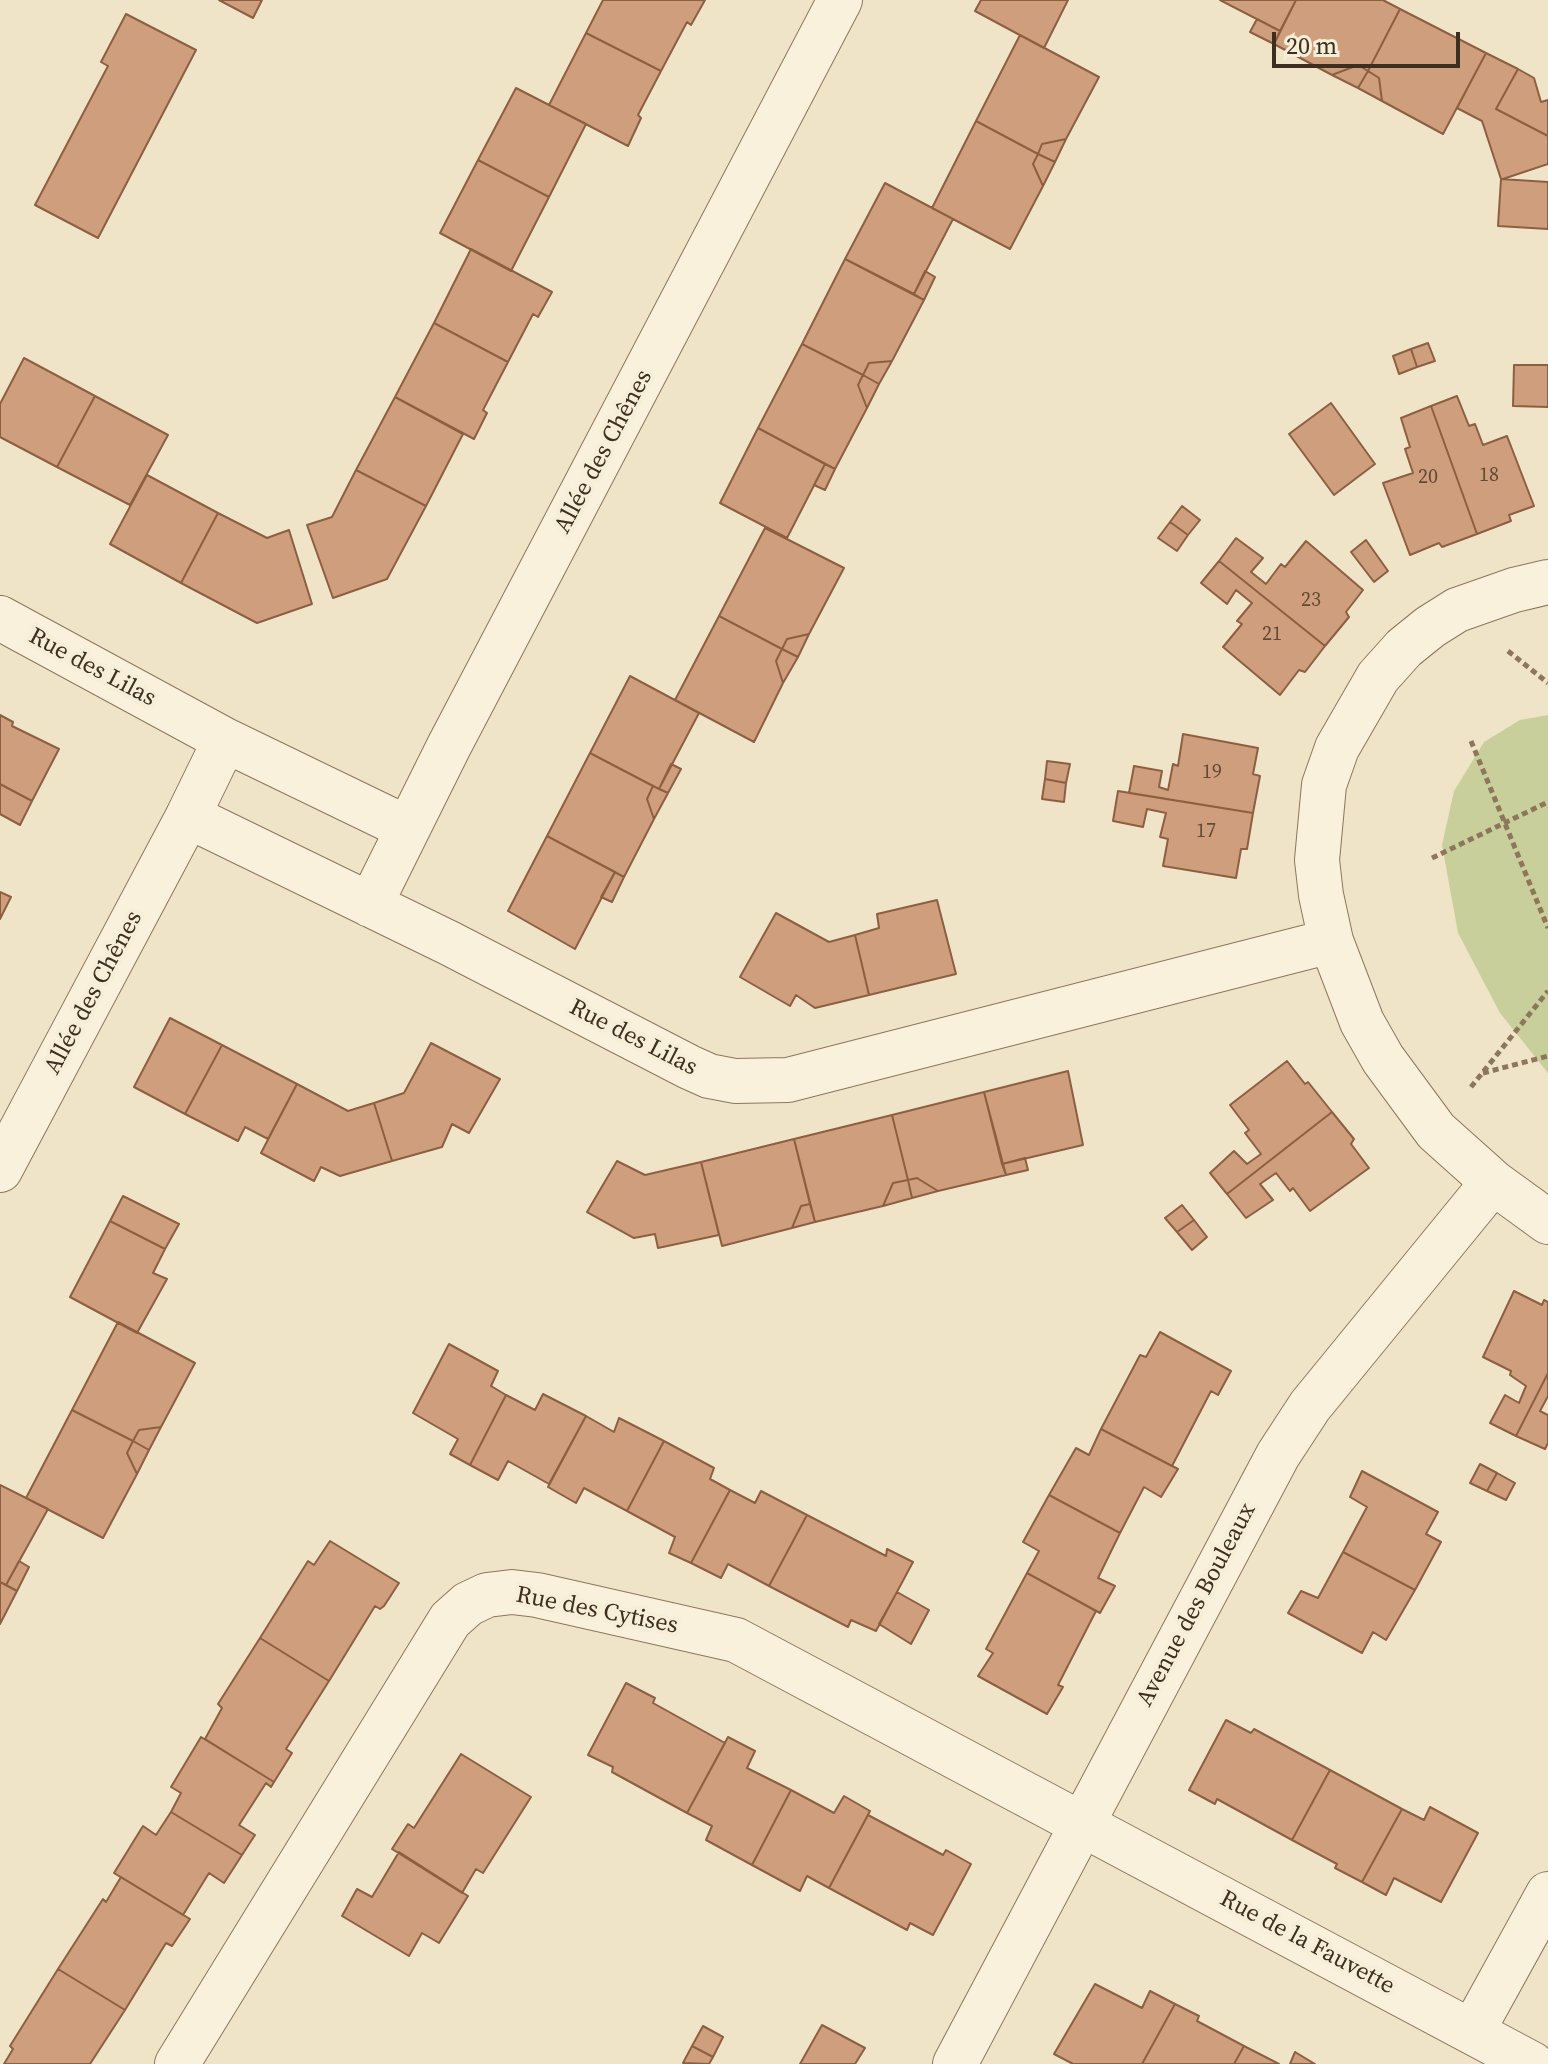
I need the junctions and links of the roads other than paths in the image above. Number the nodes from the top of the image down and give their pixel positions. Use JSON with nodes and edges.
{"nodes":[{"id":1,"x":840,"y":0,"type":"edge"},
{"id":2,"x":1548,"y":582,"type":"edge"},
{"id":3,"x":0,"y":618,"type":"edge"},
{"id":4,"x":225,"y":740,"type":"junction"},
{"id":5,"x":188,"y":816,"type":"junction"},
{"id":6,"x":407,"y":828,"type":"junction"},
{"id":7,"x":370,"y":905,"type":"junction"},
{"id":8,"x":1331,"y":941,"type":"junction"},
{"id":9,"x":0,"y":1170,"type":"edge"},
{"id":10,"x":1493,"y":1182,"type":"junction"},
{"id":11,"x":1548,"y":1222,"type":"edge"},
{"id":12,"x":1082,"y":1823,"type":"junction"},
{"id":13,"x":1548,"y":1894,"type":"edge"},
{"id":14,"x":1472,"y":2032,"type":"junction"},
{"id":15,"x":177,"y":2064,"type":"edge"},
{"id":16,"x":955,"y":2064,"type":"edge"},
{"id":17,"x":1532,"y":2064,"type":"edge"}],
"edges":[{"from":1,"to":6,"type":"street","name":"Allée des Chênes"},
{"from":2,"to":8,"type":"street"},
{"from":3,"to":4,"type":"street","name":"Rue des Lilas"},
{"from":4,"to":5,"type":"street"},
{"from":4,"to":6,"type":"street","name":"Rue des Lilas"},
{"from":5,"to":7,"type":"street","name":"Rue des Lilas"},
{"from":5,"to":9,"type":"street","name":"Allée des Chênes"},
{"from":6,"to":7,"type":"street","name":"Allée des Chênes"},
{"from":7,"to":8,"type":"street","name":"Rue des Lilas"},
{"from":8,"to":10,"type":"street"},
{"from":10,"to":11,"type":"street"},
{"from":10,"to":12,"type":"street","name":"Avenue des Bouleaux"},
{"from":12,"to":14,"type":"street","name":"Rue de la Fauvette"},
{"from":12,"to":15,"type":"street","name":"Rue des Cytises"},
{"from":12,"to":16,"type":"street","name":"Avenue des Bouleaux"},
{"from":13,"to":14,"type":"street"},
{"from":14,"to":17,"type":"street","name":"Rue de la Fauvette"}]}
